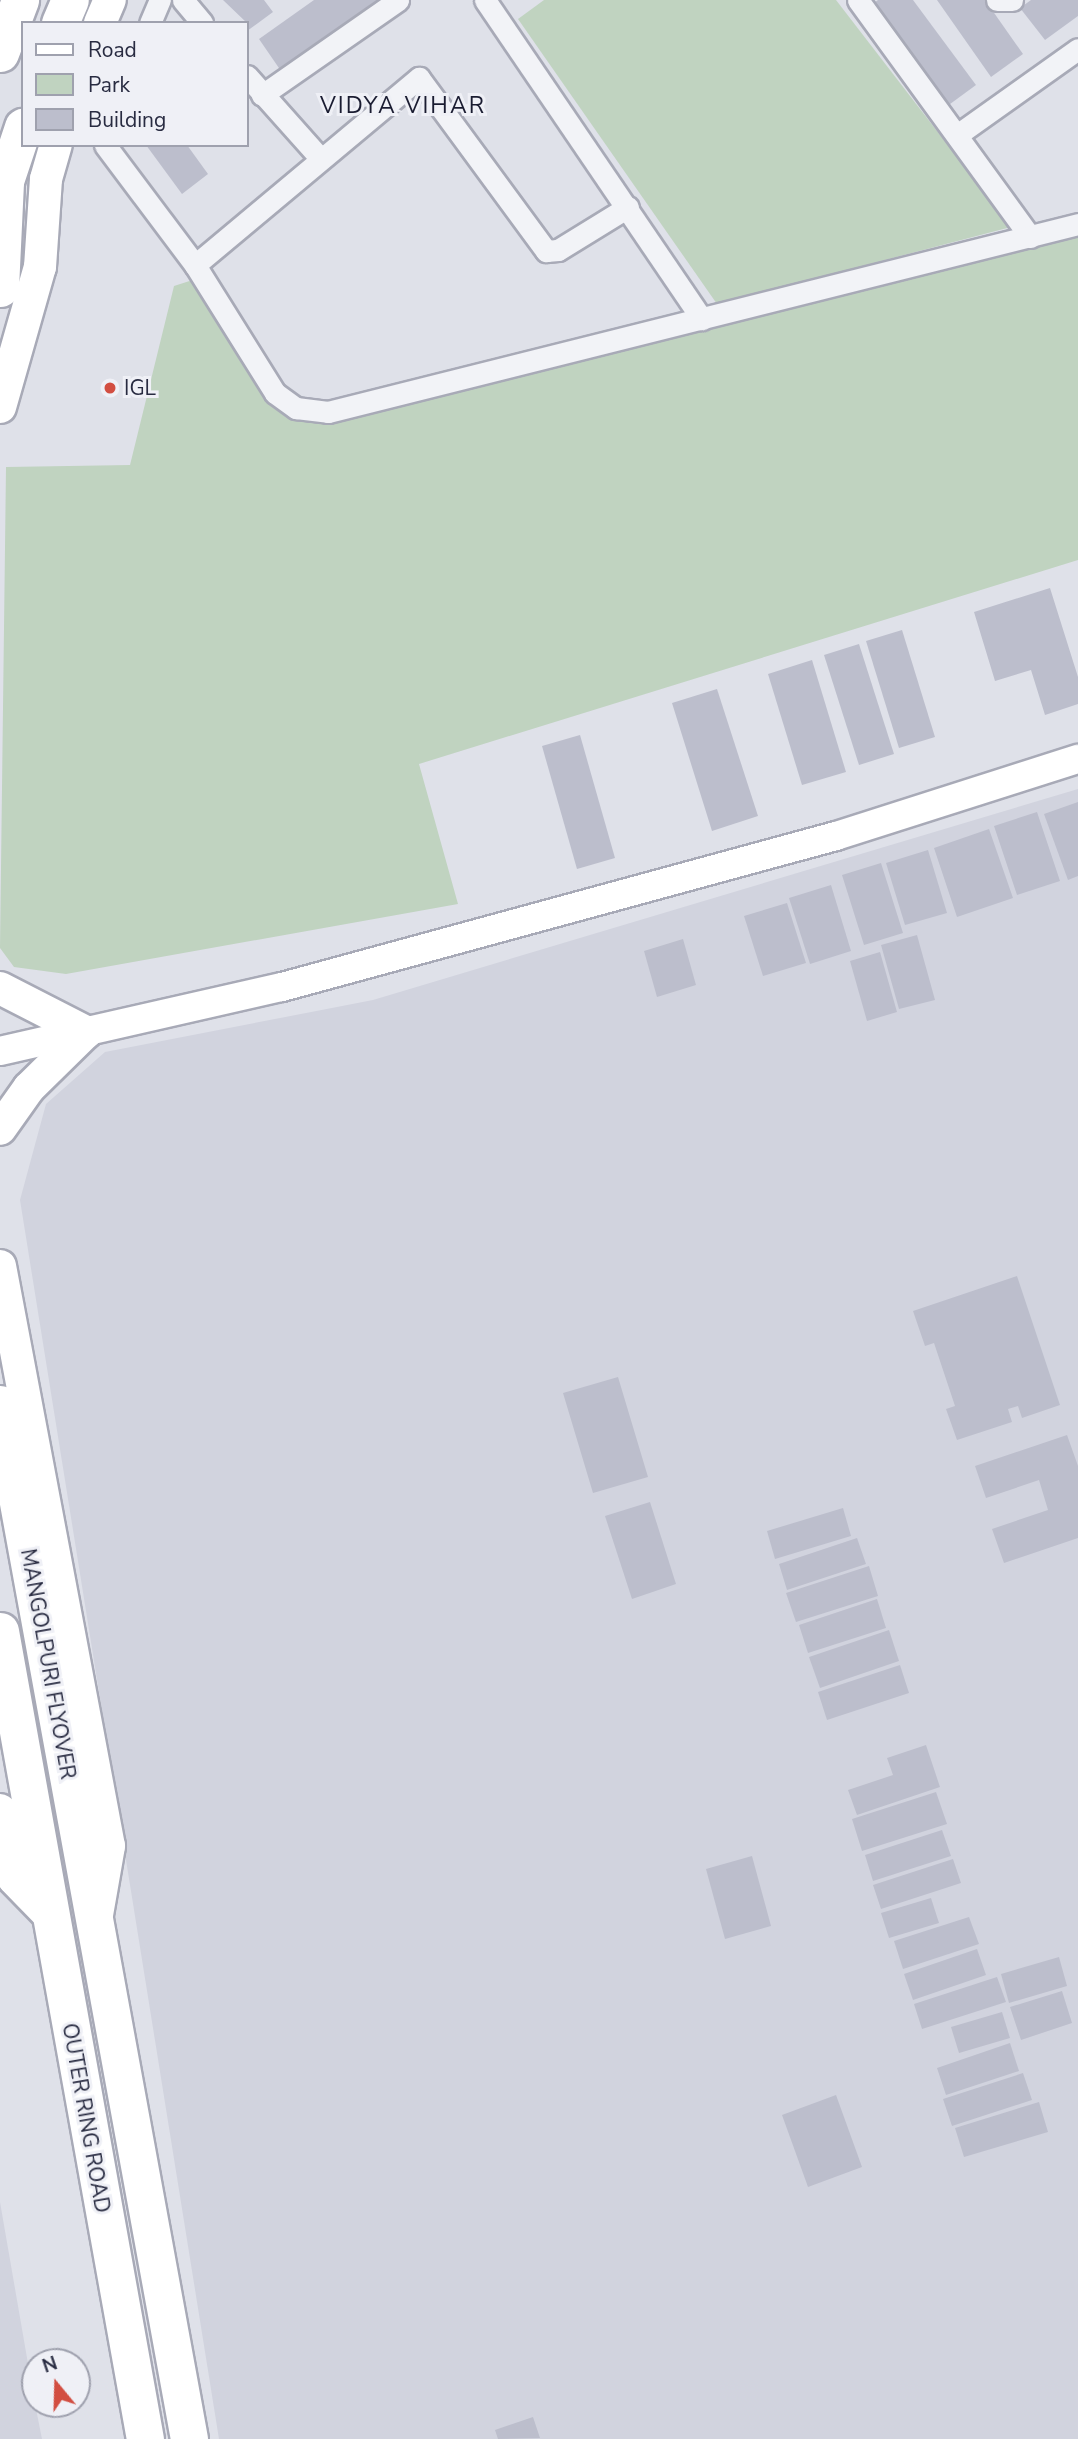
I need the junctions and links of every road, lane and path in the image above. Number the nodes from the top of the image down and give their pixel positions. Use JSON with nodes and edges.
{"nodes":[{"id":1,"x":70,"y":0,"type":"edge"},
{"id":2,"x":110,"y":0,"type":"edge"},
{"id":3,"x":160,"y":0,"type":"edge"},
{"id":4,"x":183,"y":0,"type":"edge"},
{"id":5,"x":397,"y":0,"type":"edge"},
{"id":6,"x":485,"y":0,"type":"edge"},
{"id":7,"x":858,"y":0,"type":"edge"},
{"id":8,"x":997,"y":0,"type":"edge"},
{"id":9,"x":1012,"y":0,"type":"edge"},
{"id":10,"x":61,"y":21,"type":"edge"},
{"id":11,"x":101,"y":21,"type":"edge"},
{"id":12,"x":151,"y":21,"type":"edge"},
{"id":13,"x":200,"y":21,"type":"edge"},
{"id":14,"x":1078,"y":48,"type":"edge"},
{"id":15,"x":248,"y":77,"type":"edge"},
{"id":16,"x":262,"y":95,"type":"junction"},
{"id":17,"x":21,"y":133,"type":"edge"},
{"id":18,"x":957,"y":135,"type":"junction"},
{"id":19,"x":55,"y":147,"type":"edge"},
{"id":20,"x":106,"y":147,"type":"edge"},
{"id":21,"x":320,"y":158,"type":"junction"},
{"id":22,"x":2,"y":189,"type":"edge"},
{"id":23,"x":628,"y":207,"type":"junction"},
{"id":24,"x":1078,"y":224,"type":"edge"},
{"id":25,"x":1030,"y":237,"type":"junction"},
{"id":26,"x":195,"y":265,"type":"junction"},
{"id":27,"x":0,"y":288,"type":"edge"},
{"id":28,"x":702,"y":319,"type":"junction"},
{"id":29,"x":0,"y":407,"type":"edge"},
{"id":30,"x":1078,"y":759,"type":"edge"},
{"id":31,"x":0,"y":988,"type":"edge"},
{"id":32,"x":86,"y":1032,"type":"junction"},
{"id":33,"x":0,"y":1051,"type":"edge"},
{"id":34,"x":0,"y":1129,"type":"edge"},
{"id":35,"x":0,"y":1266,"type":"edge"},
{"id":36,"x":3,"y":1298,"type":"edge"},
{"id":37,"x":0,"y":1404,"type":"edge"},
{"id":38,"x":0,"y":1631,"type":"edge"},
{"id":39,"x":17,"y":1814,"type":"edge"},
{"id":40,"x":48,"y":1914,"type":"joint"},
{"id":41,"x":95,"y":1924,"type":"junction"},
{"id":42,"x":145,"y":2439,"type":"edge"},
{"id":43,"x":189,"y":2439,"type":"edge"}],
"edges":[{"from":1,"to":10,"type":"highway"},
{"from":2,"to":11,"type":"main road"},
{"from":3,"to":12,"type":"street"},
{"from":4,"to":13,"type":"street"},
{"from":5,"to":16,"type":"street"},
{"from":6,"to":23,"type":"street"},
{"from":7,"to":18,"type":"street"},
{"from":8,"to":9,"type":"street"},
{"from":14,"to":18,"type":"street"},
{"from":15,"to":16,"type":"street"},
{"from":16,"to":21,"type":"street"},
{"from":17,"to":22,"type":"highway"},
{"from":18,"to":25,"type":"street"},
{"from":19,"to":29,"type":"main road"},
{"from":20,"to":26,"type":"street"},
{"from":21,"to":23,"type":"street"},
{"from":21,"to":26,"type":"street"},
{"from":22,"to":27,"type":"highway"},
{"from":23,"to":28,"type":"street"},
{"from":24,"to":25,"type":"street"},
{"from":25,"to":28,"type":"street"},
{"from":26,"to":28,"type":"street"},
{"from":30,"to":32,"type":"street"},
{"from":31,"to":32,"type":"main road"},
{"from":32,"to":33,"type":"street"},
{"from":32,"to":34,"type":"main road"},
{"from":35,"to":36,"type":"main road"},
{"from":36,"to":41,"type":"main road"},
{"from":37,"to":41,"type":"highway","name":"MANGOLPURI FLYOVER"},
{"from":38,"to":39,"type":"highway","name":"MANGOLPURI FLYOVER"},
{"from":39,"to":40,"type":"highway","name":"MANGOLPURI FLYOVER"},
{"from":40,"to":42,"type":"highway","name":"OUTER RING ROAD"},
{"from":41,"to":43,"type":"highway","name":"OUTER RING ROAD"}]}
